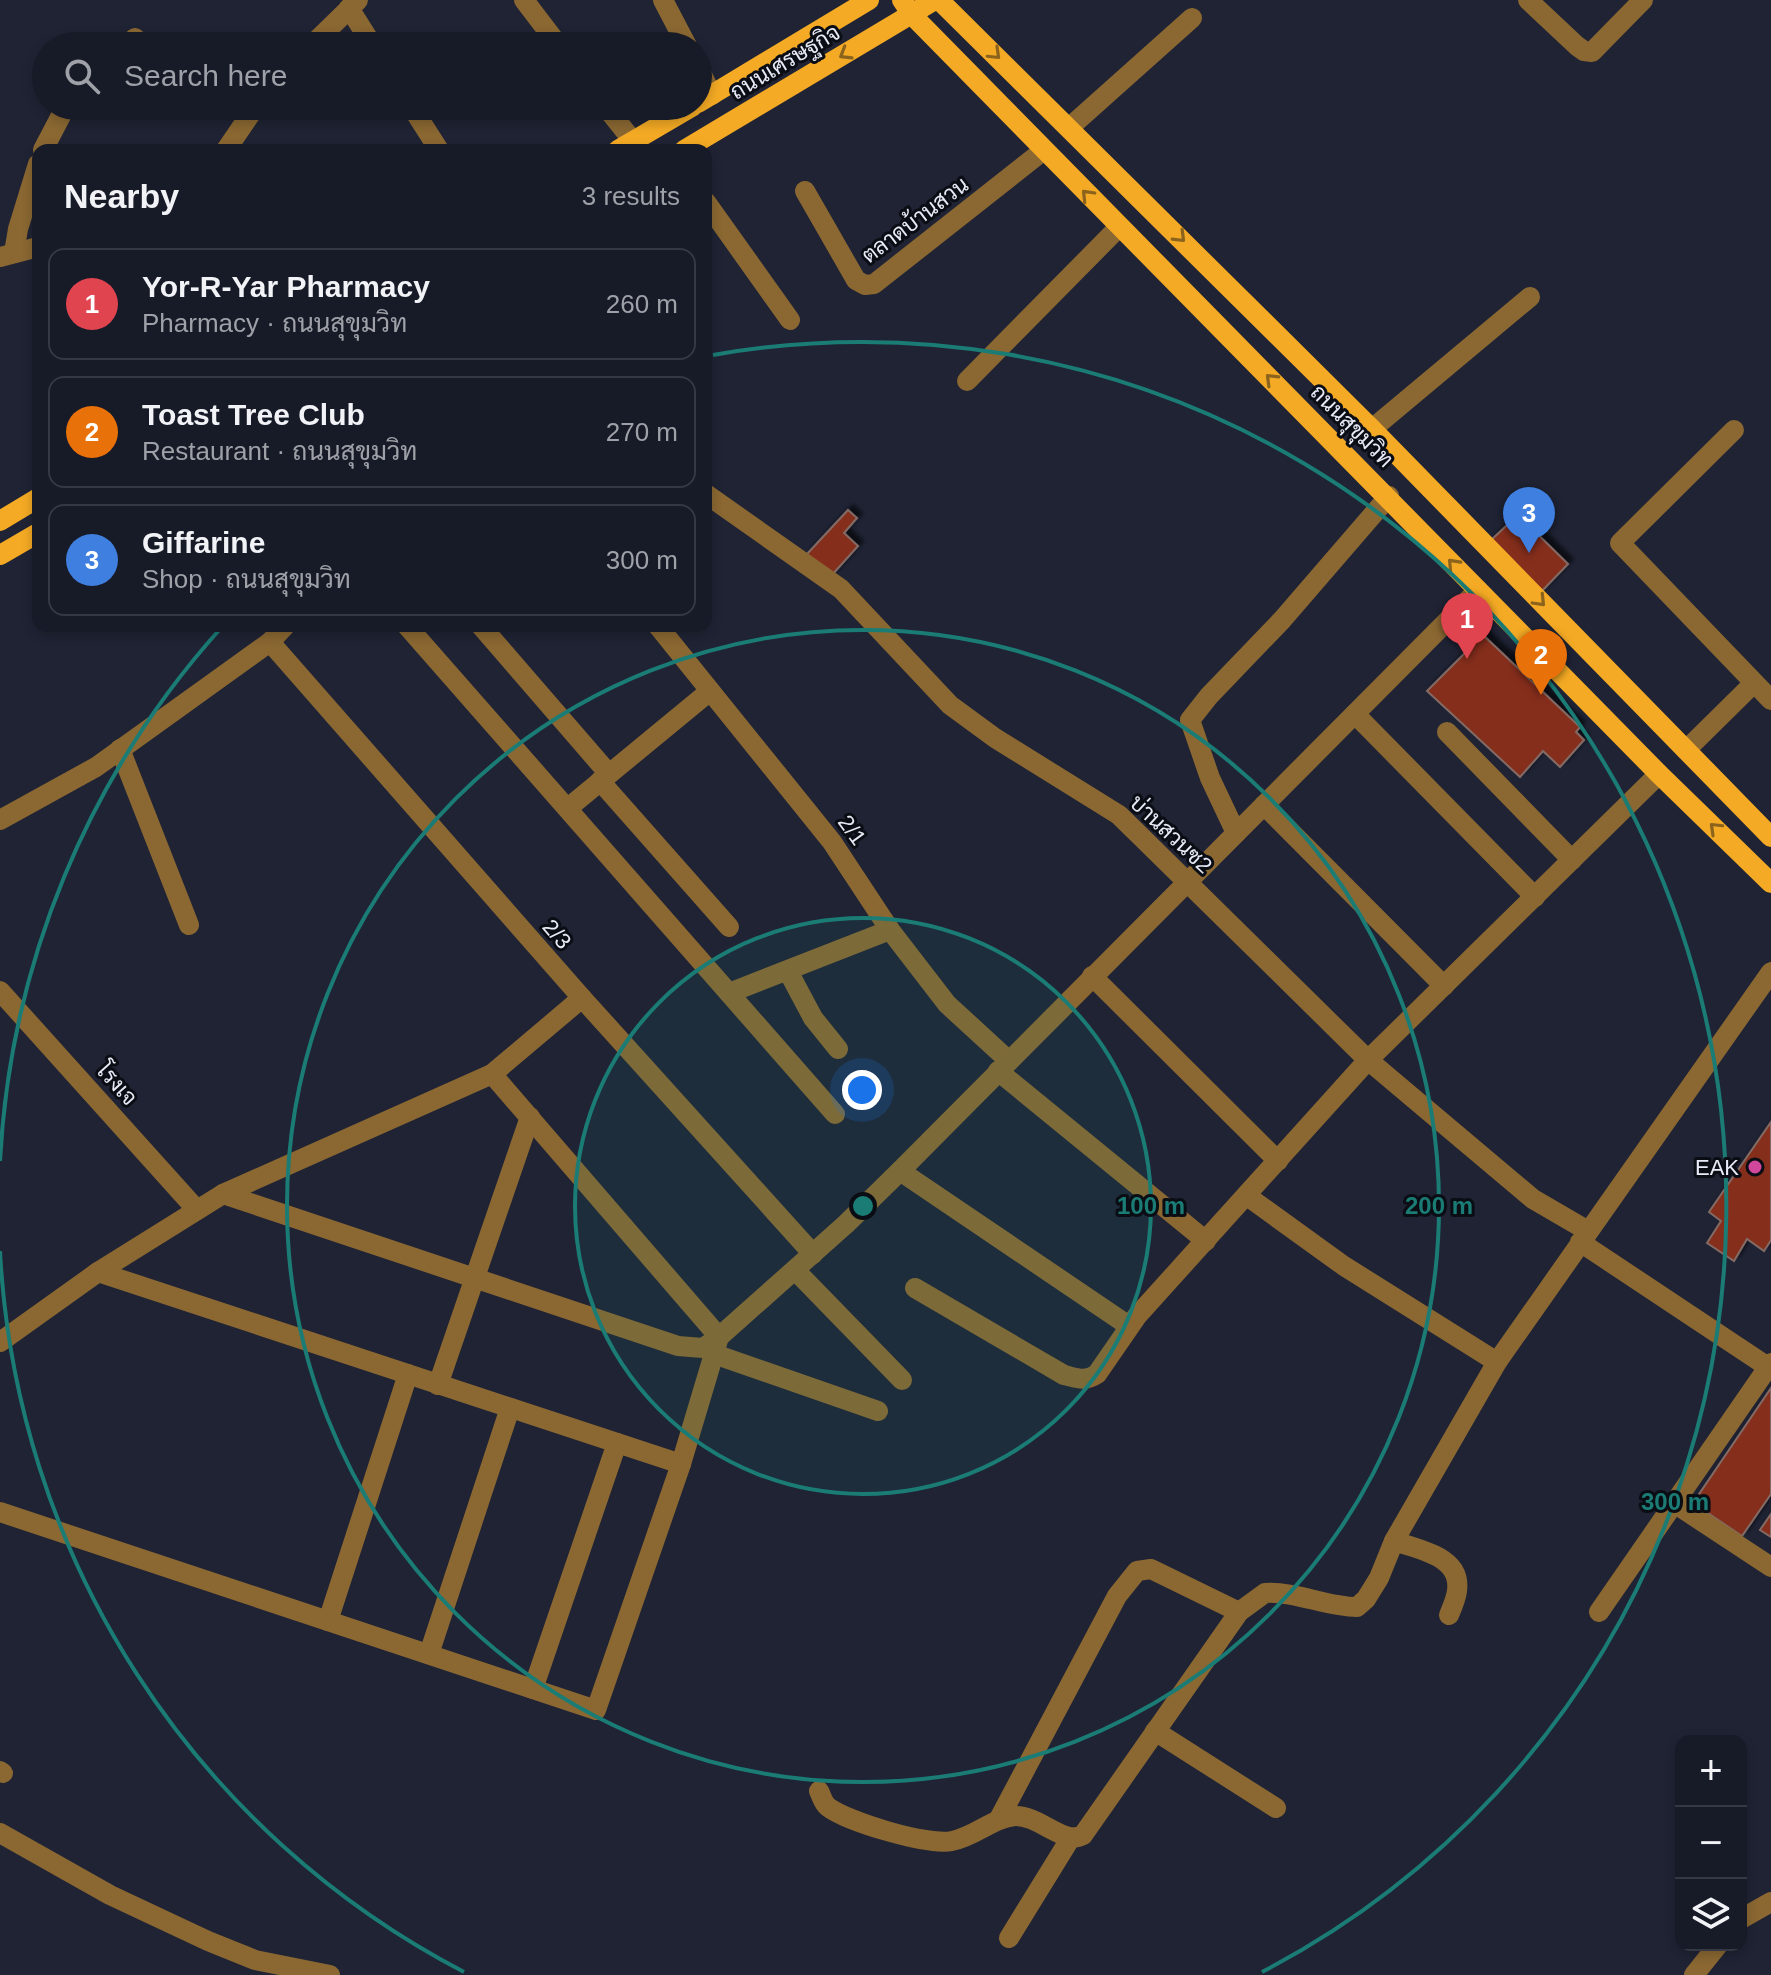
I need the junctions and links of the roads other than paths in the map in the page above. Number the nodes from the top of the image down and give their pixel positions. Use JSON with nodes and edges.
{"nodes":[{"id":1,"x":524,"y":0,"type":"edge"},
{"id":2,"x":663,"y":0,"type":"edge"},
{"id":3,"x":869,"y":0,"type":"edge"},
{"id":4,"x":937,"y":0,"type":"edge"},
{"id":5,"x":1528,"y":0,"type":"edge"},
{"id":6,"x":1643,"y":0,"type":"edge"},
{"id":7,"x":354,"y":4,"type":"edge"},
{"id":8,"x":907,"y":7,"type":"edge"},
{"id":9,"x":1192,"y":18,"type":"dead end"},
{"id":10,"x":325,"y":32,"type":"edge"},
{"id":11,"x":367,"y":32,"type":"edge"},
{"id":12,"x":548,"y":32,"type":"edge"},
{"id":13,"x":680,"y":32,"type":"edge"},
{"id":14,"x":712,"y":94,"type":"edge"},
{"id":15,"x":59,"y":120,"type":"edge"},
{"id":16,"x":246,"y":120,"type":"edge"},
{"id":17,"x":420,"y":120,"type":"edge"},
{"id":18,"x":612,"y":120,"type":"edge"},
{"id":19,"x":669,"y":120,"type":"edge"},
{"id":20,"x":1070,"y":127,"type":"junction"},
{"id":21,"x":46,"y":144,"type":"edge"},
{"id":22,"x":230,"y":144,"type":"edge"},
{"id":23,"x":435,"y":144,"type":"edge"},
{"id":24,"x":624,"y":144,"type":"edge"},
{"id":25,"x":628,"y":144,"type":"edge"},
{"id":26,"x":693,"y":144,"type":"edge"},
{"id":27,"x":1044,"y":150,"type":"junction"},
{"id":28,"x":32,"y":184,"type":"edge"},
{"id":29,"x":805,"y":191,"type":"dead end"},
{"id":30,"x":712,"y":210,"type":"edge"},
{"id":31,"x":0,"y":216,"type":"edge"},
{"id":32,"x":1119,"y":227,"type":"junction"},
{"id":33,"x":18,"y":229,"type":"junction"},
{"id":34,"x":32,"y":249,"type":"edge"},
{"id":35,"x":7,"y":255,"type":"edge"},
{"id":36,"x":1530,"y":297,"type":"dead end"},
{"id":37,"x":790,"y":320,"type":"dead end"},
{"id":38,"x":967,"y":381,"type":"dead end"},
{"id":39,"x":1372,"y":429,"type":"junction"},
{"id":40,"x":1734,"y":430,"type":"dead end"},
{"id":41,"x":1389,"y":496,"type":"junction"},
{"id":42,"x":712,"y":498,"type":"edge"},
{"id":43,"x":32,"y":502,"type":"edge"},
{"id":44,"x":0,"y":521,"type":"edge"},
{"id":45,"x":32,"y":536,"type":"edge"},
{"id":46,"x":0,"y":555,"type":"edge"},
{"id":47,"x":1478,"y":590,"type":"junction"},
{"id":48,"x":279,"y":632,"type":"edge"},
{"id":49,"x":412,"y":632,"type":"edge"},
{"id":50,"x":486,"y":632,"type":"edge"},
{"id":51,"x":663,"y":632,"type":"edge"},
{"id":52,"x":270,"y":642,"type":"junction"},
{"id":53,"x":1754,"y":683,"type":"junction"},
{"id":54,"x":710,"y":691,"type":"junction"},
{"id":55,"x":1771,"y":700,"type":"edge"},
{"id":56,"x":1355,"y":714,"type":"junction"},
{"id":57,"x":1447,"y":732,"type":"dead end"},
{"id":58,"x":120,"y":749,"type":"junction"},
{"id":59,"x":1686,"y":750,"type":"junction"},
{"id":60,"x":1659,"y":774,"type":"junction"},
{"id":61,"x":605,"y":778,"type":"junction"},
{"id":62,"x":1264,"y":805,"type":"junction"},
{"id":63,"x":568,"y":808,"type":"junction"},
{"id":64,"x":0,"y":820,"type":"edge"},
{"id":65,"x":1236,"y":833,"type":"junction"},
{"id":66,"x":1771,"y":837,"type":"edge"},
{"id":67,"x":1572,"y":860,"type":"junction"},
{"id":68,"x":1187,"y":881,"type":"junction"},
{"id":69,"x":1771,"y":883,"type":"edge"},
{"id":70,"x":1535,"y":897,"type":"junction"},
{"id":71,"x":189,"y":925,"type":"dead end"},
{"id":72,"x":729,"y":927,"type":"dead end"},
{"id":73,"x":890,"y":930,"type":"junction"},
{"id":74,"x":788,"y":971,"type":"junction"},
{"id":75,"x":1771,"y":972,"type":"edge"},
{"id":76,"x":1092,"y":976,"type":"junction"},
{"id":77,"x":1444,"y":986,"type":"junction"},
{"id":78,"x":0,"y":991,"type":"edge"},
{"id":79,"x":729,"y":993,"type":"junction"},
{"id":80,"x":582,"y":998,"type":"junction"},
{"id":81,"x":838,"y":1049,"type":"dead end"},
{"id":82,"x":1368,"y":1060,"type":"junction"},
{"id":83,"x":1003,"y":1065,"type":"junction"},
{"id":84,"x":492,"y":1074,"type":"junction"},
{"id":85,"x":835,"y":1114,"type":"dead end"},
{"id":86,"x":530,"y":1117,"type":"junction"},
{"id":87,"x":1278,"y":1161,"type":"junction"},
{"id":88,"x":900,"y":1171,"type":"junction"},
{"id":89,"x":223,"y":1194,"type":"junction"},
{"id":90,"x":1247,"y":1196,"type":"junction"},
{"id":91,"x":197,"y":1210,"type":"junction"},
{"id":92,"x":1584,"y":1237,"type":"junction"},
{"id":93,"x":1206,"y":1241,"type":"junction"},
{"id":94,"x":813,"y":1254,"type":"junction"},
{"id":95,"x":795,"y":1270,"type":"junction"},
{"id":96,"x":98,"y":1272,"type":"junction"},
{"id":97,"x":473,"y":1278,"type":"junction"},
{"id":98,"x":915,"y":1288,"type":"dead end"},
{"id":99,"x":1129,"y":1326,"type":"junction"},
{"id":100,"x":0,"y":1342,"type":"edge"},
{"id":101,"x":717,"y":1346,"type":"junction"},
{"id":102,"x":1497,"y":1362,"type":"junction"},
{"id":103,"x":1770,"y":1365,"type":"edge"},
{"id":104,"x":408,"y":1374,"type":"junction"},
{"id":105,"x":902,"y":1380,"type":"dead end"},
{"id":106,"x":438,"y":1385,"type":"junction"},
{"id":107,"x":510,"y":1408,"type":"junction"},
{"id":108,"x":878,"y":1411,"type":"dead end"},
{"id":109,"x":617,"y":1443,"type":"junction"},
{"id":110,"x":681,"y":1464,"type":"junction"},
{"id":111,"x":1674,"y":1503,"type":"junction"},
{"id":112,"x":0,"y":1512,"type":"edge"},
{"id":113,"x":1394,"y":1541,"type":"junction"},
{"id":114,"x":1771,"y":1567,"type":"edge"},
{"id":115,"x":1239,"y":1612,"type":"junction"},
{"id":116,"x":1599,"y":1612,"type":"dead end"},
{"id":117,"x":1449,"y":1615,"type":"dead end"},
{"id":118,"x":328,"y":1621,"type":"junction"},
{"id":119,"x":429,"y":1654,"type":"junction"},
{"id":120,"x":533,"y":1689,"type":"junction"},
{"id":121,"x":1155,"y":1731,"type":"junction"},
{"id":122,"x":819,"y":1791,"type":"dead end"},
{"id":123,"x":1276,"y":1808,"type":"dead end"},
{"id":124,"x":999,"y":1819,"type":"junction"},
{"id":125,"x":0,"y":1833,"type":"edge"},
{"id":126,"x":1070,"y":1839,"type":"junction"},
{"id":127,"x":1771,"y":1902,"type":"edge"},
{"id":128,"x":1747,"y":1916,"type":"edge"},
{"id":129,"x":1009,"y":1938,"type":"dead end"},
{"id":130,"x":1713,"y":1951,"type":"edge"},
{"id":131,"x":330,"y":1975,"type":"edge"},
{"id":132,"x":1694,"y":1975,"type":"edge"}],
"edges":[{"from":1,"to":12,"type":"street"},
{"from":2,"to":13,"type":"street"},
{"from":3,"to":14,"type":"main road","name":"ถนนเศรษฐกิจ"},
{"from":4,"to":8,"type":"main road","name":"ถนนเศรษฐกิจ"},
{"from":4,"to":20,"type":"main road","name":"ถนนสุขุมวิท","one_way":true},
{"from":5,"to":6,"type":"street"},
{"from":7,"to":10,"type":"street"},
{"from":7,"to":11,"type":"street"},
{"from":8,"to":26,"type":"main road","name":"ถนนเศรษฐกิจ","one_way":true},
{"from":8,"to":27,"type":"main road","name":"ถนนสุขุมวิท"},
{"from":9,"to":20,"type":"street"},
{"from":15,"to":21,"type":"street"},
{"from":16,"to":22,"type":"street"},
{"from":17,"to":23,"type":"street"},
{"from":18,"to":24,"type":"street"},
{"from":19,"to":25,"type":"main road","name":"ถนนเศรษฐกิจ"},
{"from":20,"to":39,"type":"main road","name":"ถนนสุขุมวิท","one_way":true},
{"from":27,"to":29,"type":"street","name":"ตลาดบ้านสวน"},
{"from":32,"to":27,"type":"main road","name":"ถนนสุขุมวิท","one_way":true},
{"from":28,"to":33,"type":"street"},
{"from":30,"to":37,"type":"street"},
{"from":31,"to":33,"type":"street"},
{"from":32,"to":38,"type":"street"},
{"from":41,"to":32,"type":"main road","name":"ถนนสุขุมวิท","one_way":true},
{"from":33,"to":35,"type":"street"},
{"from":34,"to":35,"type":"street"},
{"from":36,"to":39,"type":"street"},
{"from":39,"to":59,"type":"main road","name":"ถนนสุขุมวิท","one_way":true},
{"from":40,"to":53,"type":"street"},
{"from":47,"to":41,"type":"main road","name":"ถนนสุขุมวิท","one_way":true},
{"from":41,"to":65,"type":"street"},
{"from":42,"to":68,"type":"street","name":"บ่านสวนซ2"},
{"from":43,"to":44,"type":"main road"},
{"from":45,"to":46,"type":"main road"},
{"from":47,"to":56,"type":"street"},
{"from":47,"to":60,"type":"main road","name":"ถนนสุขุมวิท"},
{"from":48,"to":52,"type":"street"},
{"from":49,"to":63,"type":"street"},
{"from":50,"to":61,"type":"street"},
{"from":51,"to":54,"type":"street","name":"2/1"},
{"from":52,"to":58,"type":"street"},
{"from":52,"to":80,"type":"street","name":"2/3"},
{"from":53,"to":55,"type":"street"},
{"from":53,"to":59,"type":"street"},
{"from":54,"to":61,"type":"street"},
{"from":54,"to":73,"type":"street","name":"2/1"},
{"from":56,"to":62,"type":"street"},
{"from":56,"to":70,"type":"street"},
{"from":57,"to":67,"type":"street"},
{"from":58,"to":64,"type":"street"},
{"from":58,"to":71,"type":"street"},
{"from":59,"to":66,"type":"main road","name":"ถนนสุขุมวิท"},
{"from":60,"to":67,"type":"street"},
{"from":69,"to":60,"type":"main road","name":"ถนนสุขุมวิท","one_way":true},
{"from":61,"to":63,"type":"street"},
{"from":61,"to":72,"type":"street"},
{"from":62,"to":65,"type":"street"},
{"from":62,"to":77,"type":"street"},
{"from":63,"to":79,"type":"street"},
{"from":65,"to":68,"type":"street"},
{"from":67,"to":70,"type":"street"},
{"from":68,"to":76,"type":"street"},
{"from":68,"to":82,"type":"street","name":"บ่านสวนซ2"},
{"from":70,"to":77,"type":"street"},
{"from":73,"to":74,"type":"street"},
{"from":73,"to":83,"type":"street","name":"2/1"},
{"from":74,"to":79,"type":"street"},
{"from":74,"to":81,"type":"street"},
{"from":75,"to":92,"type":"street"},
{"from":76,"to":83,"type":"street"},
{"from":76,"to":87,"type":"street"},
{"from":77,"to":82,"type":"street"},
{"from":78,"to":91,"type":"street","name":"โรงเจ"},
{"from":79,"to":85,"type":"street"},
{"from":80,"to":84,"type":"street"},
{"from":80,"to":94,"type":"street","name":"2/3"},
{"from":82,"to":87,"type":"street"},
{"from":82,"to":92,"type":"street","name":"บ่านสวนซ2"},
{"from":83,"to":88,"type":"street"},
{"from":83,"to":93,"type":"street","name":"2/1"},
{"from":84,"to":86,"type":"street"},
{"from":84,"to":89,"type":"street"},
{"from":86,"to":97,"type":"street"},
{"from":86,"to":101,"type":"street"},
{"from":87,"to":90,"type":"street"},
{"from":88,"to":94,"type":"street"},
{"from":88,"to":99,"type":"street"},
{"from":89,"to":91,"type":"street"},
{"from":89,"to":97,"type":"street"},
{"from":90,"to":93,"type":"street"},
{"from":90,"to":102,"type":"street"},
{"from":91,"to":96,"type":"street"},
{"from":92,"to":102,"type":"street"},
{"from":92,"to":103,"type":"street","name":"บ่านสวนซ2"},
{"from":93,"to":99,"type":"street"},
{"from":94,"to":95,"type":"street"},
{"from":95,"to":101,"type":"street"},
{"from":95,"to":105,"type":"street"},
{"from":96,"to":100,"type":"street"},
{"from":96,"to":104,"type":"street"},
{"from":97,"to":101,"type":"street"},
{"from":97,"to":106,"type":"street"},
{"from":98,"to":99,"type":"street"},
{"from":101,"to":108,"type":"street"},
{"from":101,"to":110,"type":"street"},
{"from":102,"to":113,"type":"street"},
{"from":103,"to":111,"type":"street"},
{"from":104,"to":106,"type":"street"},
{"from":104,"to":118,"type":"street"},
{"from":106,"to":107,"type":"street"},
{"from":107,"to":109,"type":"street"},
{"from":107,"to":119,"type":"street"},
{"from":109,"to":110,"type":"street"},
{"from":109,"to":120,"type":"street"},
{"from":110,"to":120,"type":"street"},
{"from":111,"to":114,"type":"street"},
{"from":111,"to":116,"type":"street"},
{"from":112,"to":118,"type":"street"},
{"from":113,"to":115,"type":"street"},
{"from":113,"to":117,"type":"street"},
{"from":115,"to":121,"type":"street"},
{"from":115,"to":124,"type":"street"},
{"from":118,"to":119,"type":"street"},
{"from":119,"to":120,"type":"street"},
{"from":121,"to":123,"type":"street"},
{"from":121,"to":126,"type":"street"},
{"from":122,"to":124,"type":"street"},
{"from":124,"to":126,"type":"street"},
{"from":125,"to":131,"type":"street"},
{"from":126,"to":129,"type":"street"},
{"from":127,"to":128,"type":"street"},
{"from":130,"to":132,"type":"street"}]}
